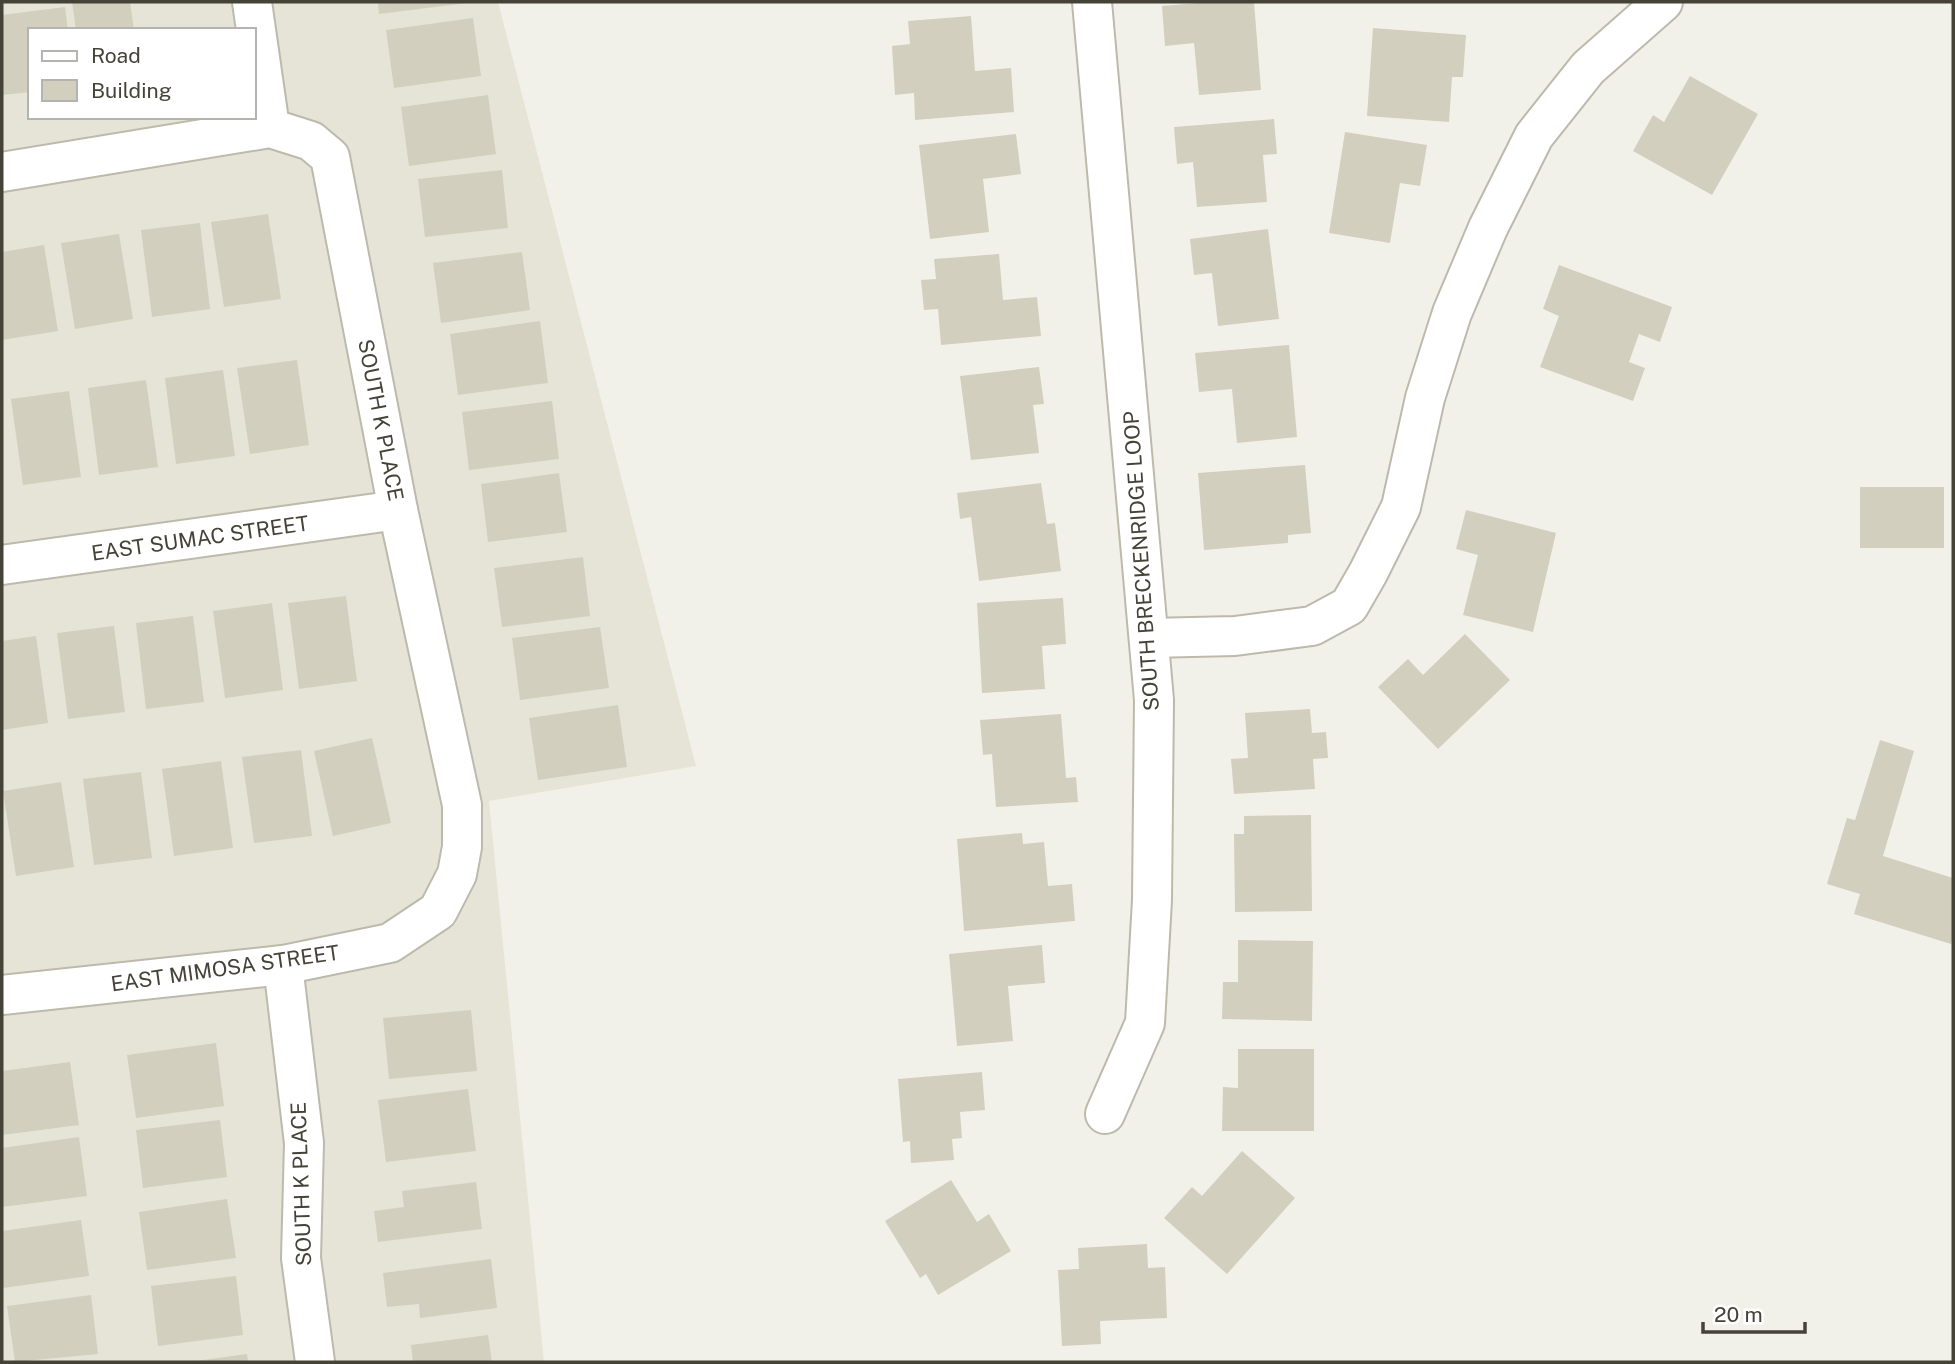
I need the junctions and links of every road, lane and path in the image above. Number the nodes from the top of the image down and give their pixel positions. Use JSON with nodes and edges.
{"nodes":[{"id":1,"x":252,"y":2,"type":"edge"},
{"id":2,"x":1092,"y":2,"type":"edge"},
{"id":3,"x":1656,"y":3,"type":"edge"},
{"id":4,"x":256,"y":28,"type":"edge"},
{"id":5,"x":256,"y":30,"type":"edge"},
{"id":6,"x":270,"y":128,"type":"junction"},
{"id":7,"x":2,"y":172,"type":"edge"},
{"id":8,"x":398,"y":510,"type":"junction"},
{"id":9,"x":2,"y":565,"type":"edge"},
{"id":10,"x":1149,"y":638,"type":"junction"},
{"id":11,"x":457,"y":874,"type":"joint"},
{"id":12,"x":283,"y":965,"type":"junction"},
{"id":13,"x":2,"y":995,"type":"edge"},
{"id":14,"x":1105,"y":1114,"type":"dead end"},
{"id":15,"x":315,"y":1362,"type":"edge"}],
"edges":[{"from":1,"to":4,"type":"street"},
{"from":2,"to":10,"type":"street","name":"SOUTH BRECKENRIDGE LOOP"},
{"from":3,"to":10,"type":"street"},
{"from":5,"to":6,"type":"street"},
{"from":6,"to":7,"type":"street"},
{"from":6,"to":8,"type":"street","name":"SOUTH K PLACE"},
{"from":8,"to":9,"type":"street","name":"EAST SUMAC STREET"},
{"from":8,"to":11,"type":"street","name":"SOUTH K PLACE"},
{"from":10,"to":14,"type":"street","name":"SOUTH BRECKENRIDGE LOOP"},
{"from":11,"to":12,"type":"street","name":"EAST MIMOSA STREET"},
{"from":12,"to":13,"type":"street","name":"EAST MIMOSA STREET"},
{"from":12,"to":15,"type":"street","name":"SOUTH K PLACE"}]}
